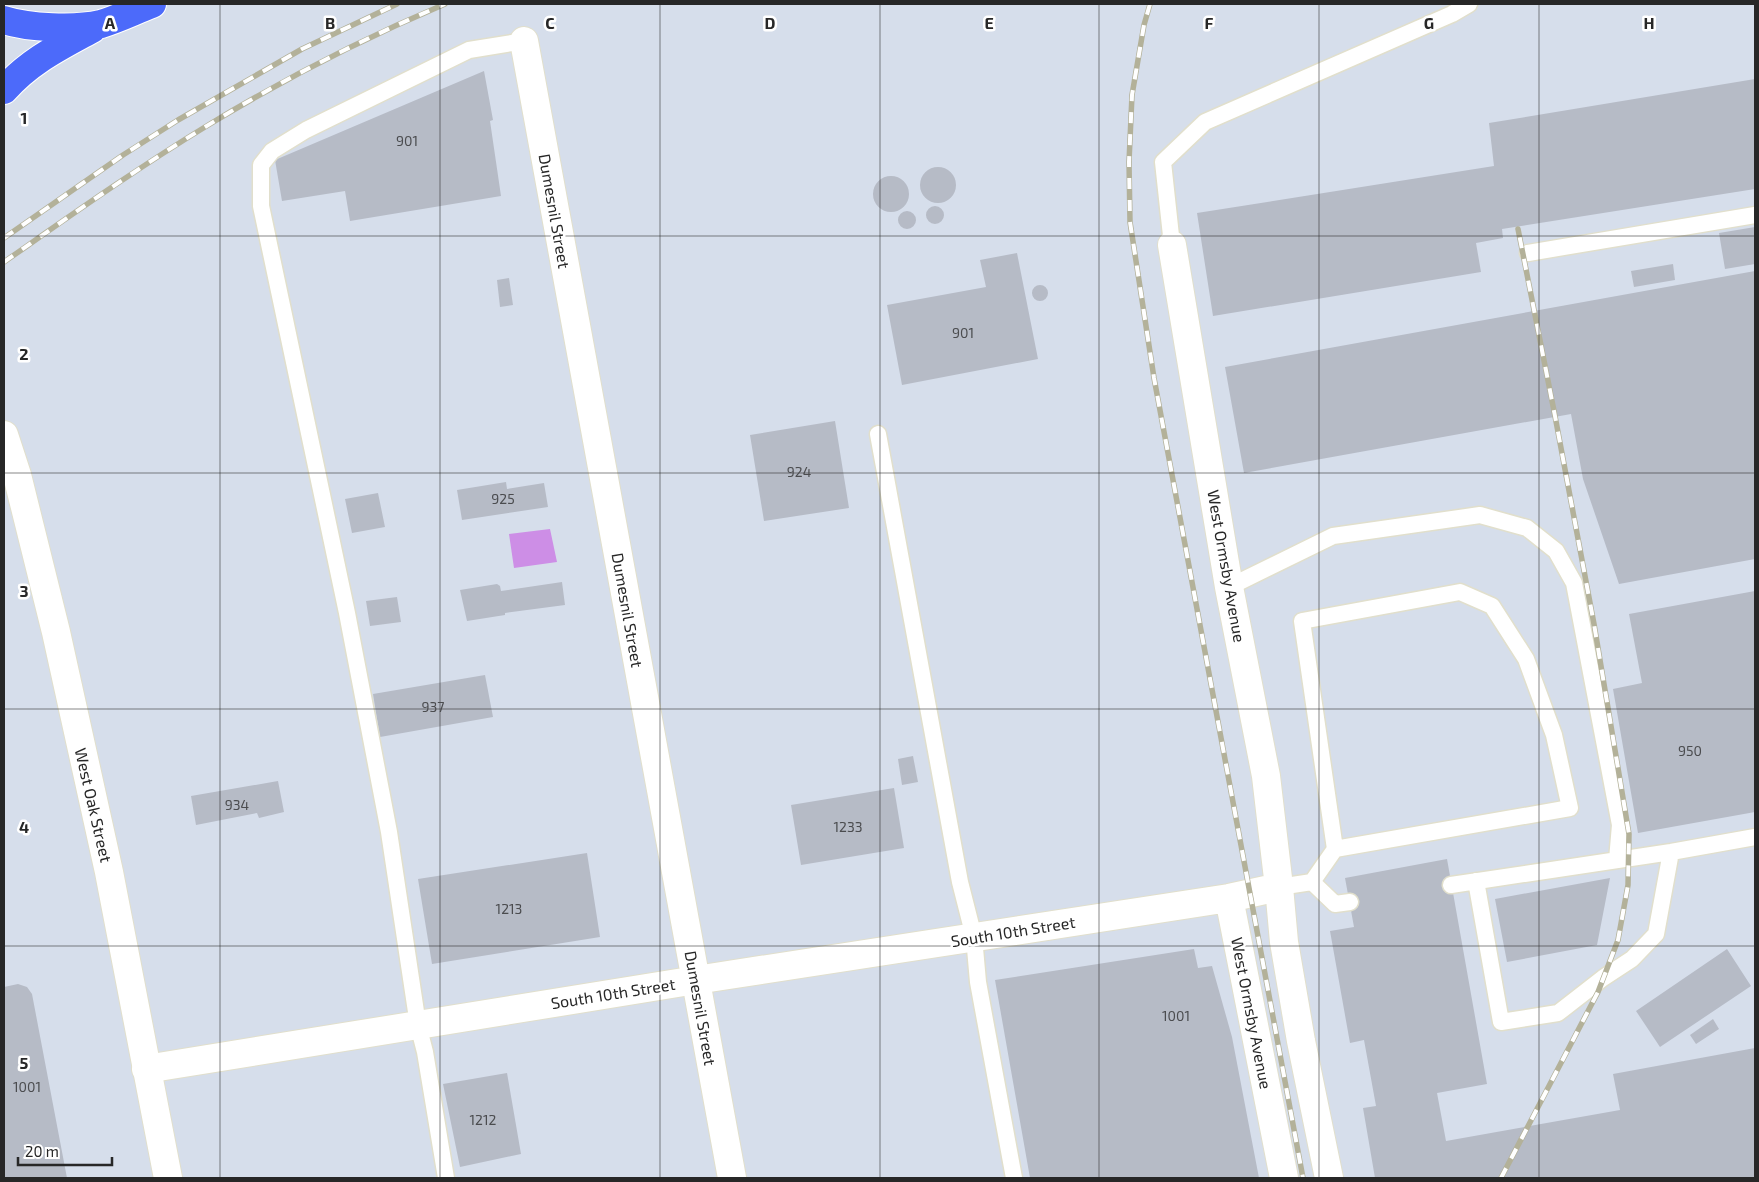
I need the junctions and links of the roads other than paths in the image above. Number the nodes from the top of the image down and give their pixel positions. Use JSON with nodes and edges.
{"nodes":[{"id":1,"x":152,"y":4,"type":"edge"},
{"id":2,"x":1469,"y":4,"type":"edge"},
{"id":3,"x":4,"y":20,"type":"edge"},
{"id":4,"x":101,"y":24,"type":"junction"},
{"id":5,"x":524,"y":42,"type":"joint"},
{"id":6,"x":4,"y":90,"type":"edge"},
{"id":7,"x":1755,"y":215,"type":"edge"},
{"id":8,"x":1172,"y":245,"type":"joint"},
{"id":9,"x":1528,"y":253,"type":"dead end"},
{"id":10,"x":878,"y":434,"type":"dead end"},
{"id":11,"x":4,"y":435,"type":"edge"},
{"id":12,"x":1229,"y":587,"type":"junction"},
{"id":13,"x":1755,"y":837,"type":"edge"},
{"id":14,"x":1335,"y":849,"type":"junction"},
{"id":15,"x":1671,"y":852,"type":"junction"},
{"id":16,"x":1617,"y":860,"type":"junction"},
{"id":17,"x":1476,"y":881,"type":"junction"},
{"id":18,"x":1312,"y":882,"type":"junction"},
{"id":19,"x":1451,"y":885,"type":"dead end"},
{"id":20,"x":1279,"y":887,"type":"junction"},
{"id":21,"x":1229,"y":898,"type":"junction"},
{"id":22,"x":1350,"y":902,"type":"dead end"},
{"id":23,"x":974,"y":937,"type":"junction"},
{"id":24,"x":696,"y":980,"type":"junction"},
{"id":25,"x":418,"y":1025,"type":"junction"},
{"id":26,"x":146,"y":1069,"type":"junction"},
{"id":27,"x":168,"y":1178,"type":"edge"},
{"id":28,"x":446,"y":1178,"type":"edge"},
{"id":29,"x":732,"y":1178,"type":"edge"},
{"id":30,"x":1014,"y":1178,"type":"edge"},
{"id":31,"x":1284,"y":1178,"type":"edge"},
{"id":32,"x":1328,"y":1178,"type":"edge"}],
"edges":[{"from":1,"to":4,"type":"main road"},
{"from":2,"to":8,"type":"lane"},
{"from":3,"to":4,"type":"main road"},
{"from":4,"to":6,"type":"main road"},
{"from":5,"to":24,"type":"street","name":"Dumesnil Street"},
{"from":5,"to":25,"type":"lane"},
{"from":7,"to":9,"type":"lane"},
{"from":8,"to":12,"type":"street","name":"West Ormsby Avenue"},
{"from":10,"to":23,"type":"lane"},
{"from":11,"to":26,"type":"street","name":"West Oak Street"},
{"from":12,"to":16,"type":"lane"},
{"from":12,"to":20,"type":"street","name":"West Ormsby Avenue"},
{"from":13,"to":15,"type":"lane"},
{"from":14,"to":14,"type":"lane"},
{"from":14,"to":18,"type":"lane"},
{"from":15,"to":16,"type":"lane"},
{"from":15,"to":17,"type":"lane"},
{"from":16,"to":17,"type":"lane"},
{"from":17,"to":19,"type":"lane"},
{"from":18,"to":20,"type":"lane"},
{"from":18,"to":22,"type":"lane"},
{"from":20,"to":21,"type":"street"},
{"from":20,"to":32,"type":"street","name":"West Ormsby Avenue"},
{"from":21,"to":23,"type":"street","name":"South 10th Street"},
{"from":21,"to":31,"type":"street","name":"West Ormsby Avenue"},
{"from":23,"to":24,"type":"street","name":"South 10th Street"},
{"from":23,"to":30,"type":"lane"},
{"from":24,"to":25,"type":"street","name":"South 10th Street"},
{"from":24,"to":29,"type":"street","name":"Dumesnil Street"},
{"from":25,"to":26,"type":"street","name":"South 10th Street"},
{"from":25,"to":28,"type":"lane"},
{"from":26,"to":27,"type":"street","name":"West Oak Street"}]}
